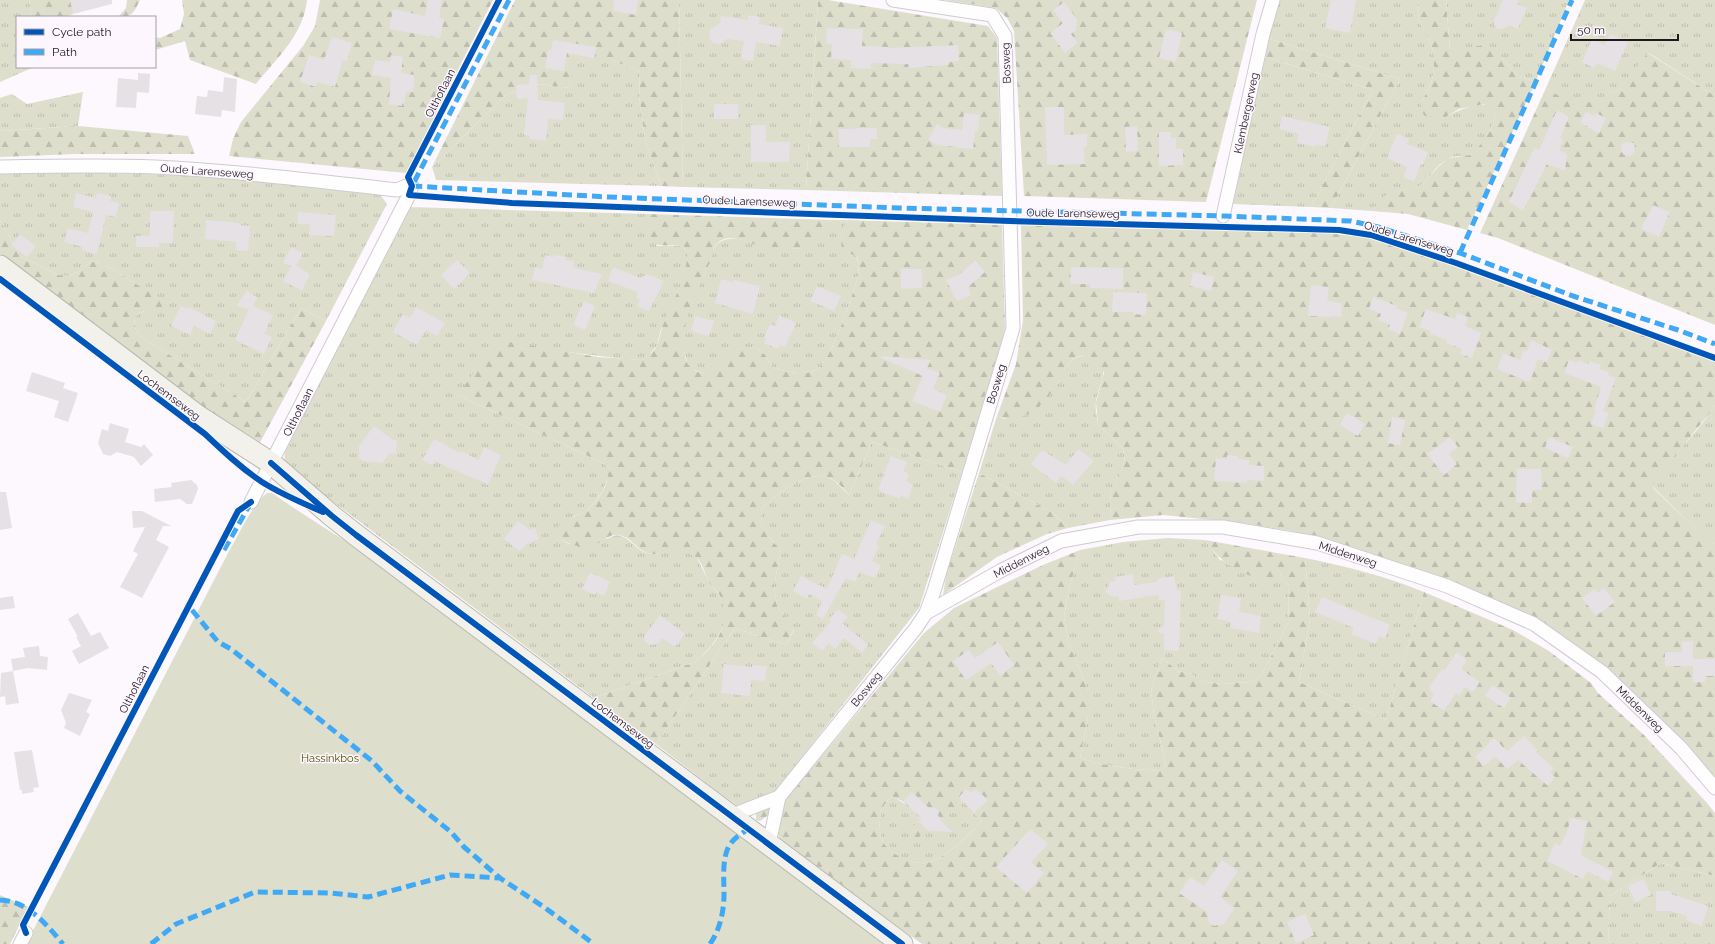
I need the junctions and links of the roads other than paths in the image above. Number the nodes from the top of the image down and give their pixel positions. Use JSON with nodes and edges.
{"nodes":[{"id":1,"x":893,"y":0,"type":"edge"},
{"id":2,"x":1273,"y":0,"type":"edge"},
{"id":3,"x":0,"y":167,"type":"edge"},
{"id":4,"x":412,"y":186,"type":"joint"},
{"id":5,"x":1223,"y":216,"type":"dead end"},
{"id":6,"x":0,"y":266,"type":"edge"},
{"id":7,"x":268,"y":469,"type":"junction"},
{"id":8,"x":251,"y":502,"type":"dead end"},
{"id":9,"x":926,"y":613,"type":"junction"},
{"id":10,"x":1715,"y":788,"type":"edge"},
{"id":11,"x":779,"y":797,"type":"junction"},
{"id":12,"x":730,"y":816,"type":"junction"},
{"id":13,"x":768,"y":844,"type":"junction"},
{"id":14,"x":902,"y":944,"type":"edge"}],
"edges":[{"from":1,"to":9,"type":"street","name":"Bosweg"},
{"from":2,"to":5,"type":"street","name":"Klembergerweg"},
{"from":3,"to":4,"type":"street","name":"Oude Larenseweg"},
{"from":4,"to":7,"type":"street","name":"Olthoflaan"},
{"from":6,"to":7,"type":"main road","name":"Lochemseweg"},
{"from":7,"to":8,"type":"street","name":"Olthoflaan"},
{"from":7,"to":12,"type":"main road","name":"Lochemseweg"},
{"from":9,"to":10,"type":"street","name":"Middenweg"},
{"from":9,"to":11,"type":"street","name":"Bosweg"},
{"from":11,"to":12,"type":"street","name":"Bosweg"},
{"from":11,"to":13,"type":"street","name":"Bosweg"},
{"from":12,"to":13,"type":"main road","name":"Lochemseweg"},
{"from":13,"to":14,"type":"main road","name":"Lochemseweg"}]}
